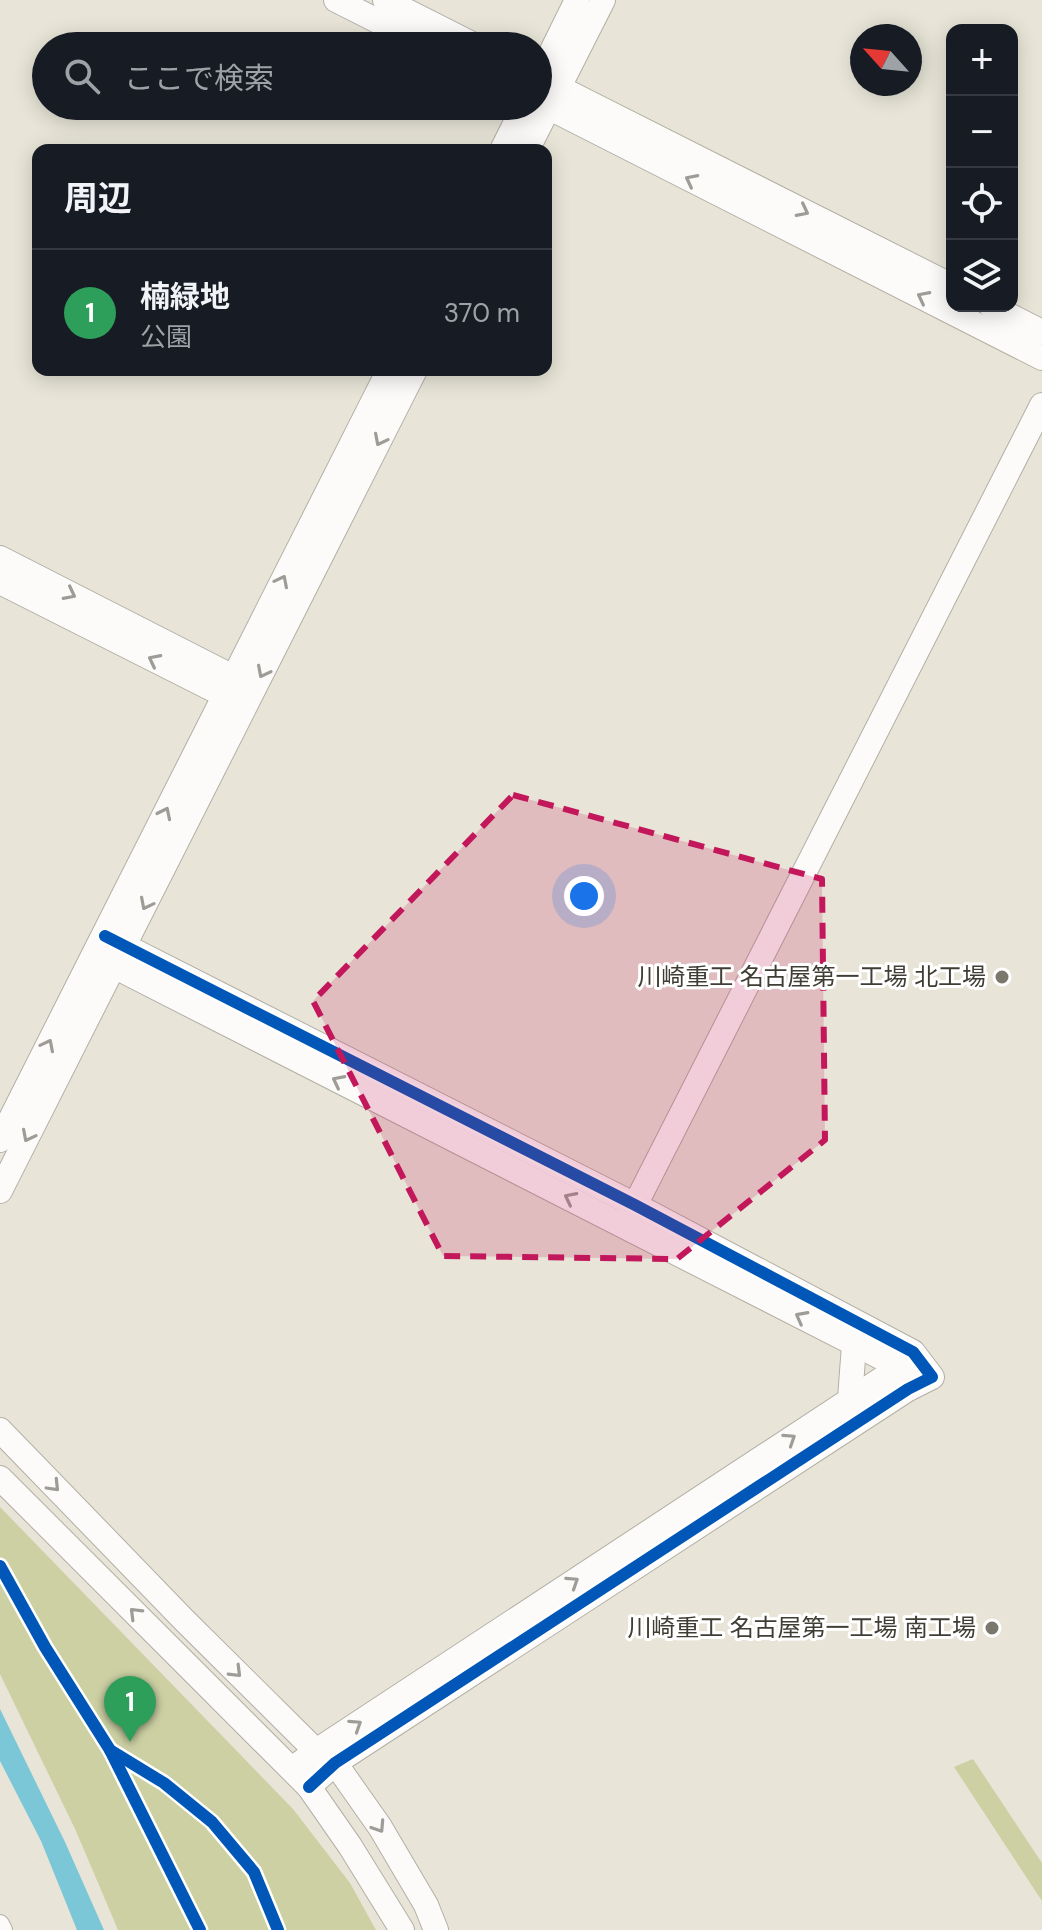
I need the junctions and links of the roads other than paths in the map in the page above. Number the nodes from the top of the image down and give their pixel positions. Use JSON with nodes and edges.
{"nodes":[{"id":1,"x":336,"y":0,"type":"edge"},
{"id":2,"x":385,"y":0,"type":"edge"},
{"id":3,"x":577,"y":0,"type":"edge"},
{"id":4,"x":603,"y":0,"type":"edge"},
{"id":5,"x":399,"y":32,"type":"edge"},
{"id":6,"x":448,"y":32,"type":"edge"},
{"id":7,"x":552,"y":61,"type":"edge"},
{"id":8,"x":552,"y":74,"type":"edge"},
{"id":9,"x":552,"y":97,"type":"edge"},
{"id":10,"x":552,"y":97,"type":"edge"},
{"id":11,"x":521,"y":120,"type":"edge"},
{"id":12,"x":534,"y":120,"type":"edge"},
{"id":13,"x":506,"y":144,"type":"edge"},
{"id":14,"x":528,"y":144,"type":"edge"},
{"id":15,"x":946,"y":283,"type":"edge"},
{"id":16,"x":1003,"y":312,"type":"edge"},
{"id":17,"x":1042,"y":332,"type":"edge"},
{"id":18,"x":1042,"y":358,"type":"edge"},
{"id":19,"x":386,"y":376,"type":"edge"},
{"id":20,"x":412,"y":376,"type":"edge"},
{"id":21,"x":1042,"y":405,"type":"edge"},
{"id":22,"x":0,"y":558,"type":"edge"},
{"id":23,"x":0,"y":582,"type":"edge"},
{"id":24,"x":228,"y":686,"type":"junction"},
{"id":25,"x":109,"y":951,"type":"junction"},
{"id":26,"x":0,"y":1140,"type":"edge"},
{"id":27,"x":0,"y":1191,"type":"edge"},
{"id":28,"x":630,"y":1216,"type":"junction"},
{"id":29,"x":854,"y":1345,"type":"junction"},
{"id":30,"x":907,"y":1369,"type":"junction"},
{"id":31,"x":850,"y":1399,"type":"junction"},
{"id":32,"x":0,"y":1430,"type":"edge"},
{"id":33,"x":0,"y":1478,"type":"edge"},
{"id":34,"x":326,"y":1757,"type":"junction"},
{"id":35,"x":292,"y":1769,"type":"junction"},
{"id":36,"x":309,"y":1787,"type":"junction"},
{"id":37,"x":0,"y":1924,"type":"edge"},
{"id":38,"x":3,"y":1930,"type":"edge"},
{"id":39,"x":402,"y":1930,"type":"edge"},
{"id":40,"x":436,"y":1930,"type":"edge"}],
"edges":[{"from":1,"to":5,"type":"street"},
{"from":2,"to":6,"type":"street"},
{"from":3,"to":7,"type":"street"},
{"from":4,"to":8,"type":"street"},
{"from":9,"to":15,"type":"street","one_way":true},
{"from":18,"to":10,"type":"street","one_way":true},
{"from":11,"to":13,"type":"street"},
{"from":12,"to":14,"type":"street"},
{"from":16,"to":17,"type":"street"},
{"from":24,"to":19,"type":"street","one_way":true},
{"from":20,"to":25,"type":"street","one_way":true},
{"from":21,"to":28,"type":"street"},
{"from":22,"to":24,"type":"street","one_way":true},
{"from":24,"to":23,"type":"street","one_way":true},
{"from":25,"to":24,"type":"street","one_way":true},
{"from":26,"to":25,"type":"street","one_way":true},
{"from":25,"to":27,"type":"street","one_way":true},
{"from":25,"to":28,"type":"street"},
{"from":29,"to":28,"type":"street","one_way":true},
{"from":28,"to":30,"type":"street"},
{"from":29,"to":30,"type":"street"},
{"from":29,"to":31,"type":"street"},
{"from":30,"to":31,"type":"street"},
{"from":30,"to":34,"type":"street"},
{"from":34,"to":31,"type":"street","one_way":true},
{"from":32,"to":34,"type":"street","one_way":true},
{"from":35,"to":33,"type":"street","one_way":true},
{"from":34,"to":35,"type":"street"},
{"from":34,"to":36,"type":"street"},
{"from":34,"to":40,"type":"street","one_way":true},
{"from":35,"to":36,"type":"street"},
{"from":36,"to":39,"type":"street"},
{"from":37,"to":38,"type":"street"}]}
